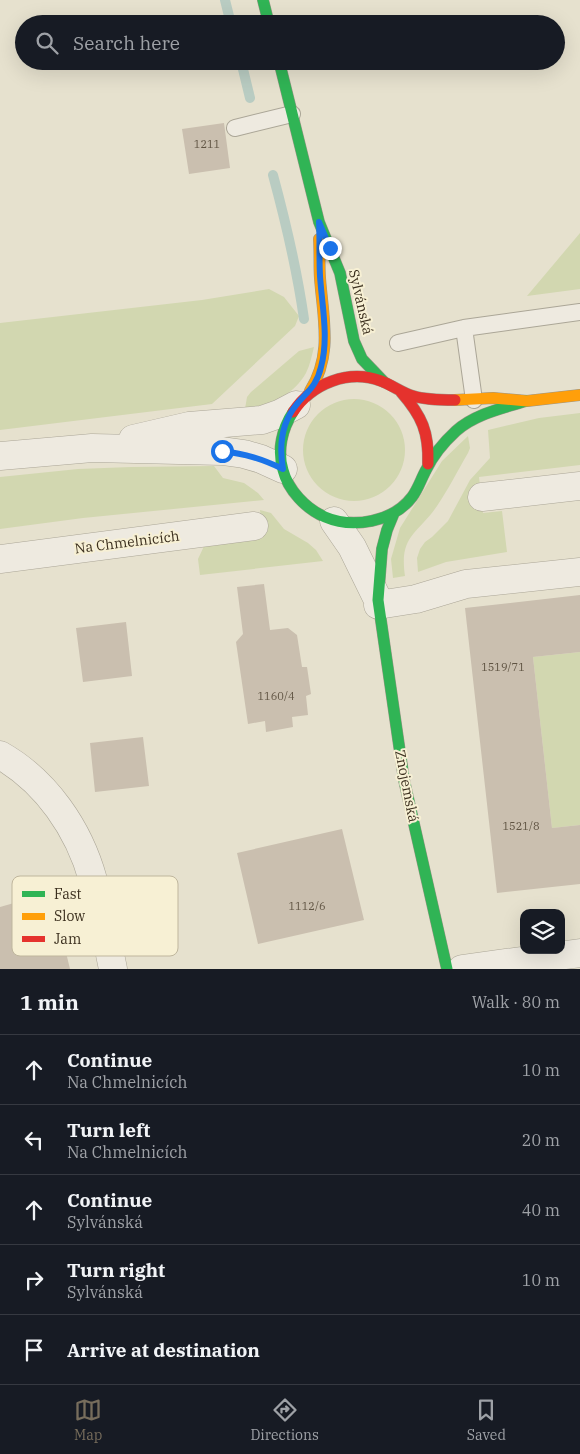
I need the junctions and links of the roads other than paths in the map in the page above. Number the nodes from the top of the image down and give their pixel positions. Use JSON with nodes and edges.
{"nodes":[{"id":1,"x":263,"y":0,"type":"edge"},
{"id":2,"x":267,"y":15,"type":"edge"},
{"id":3,"x":281,"y":70,"type":"edge"},
{"id":4,"x":292,"y":114,"type":"junction"},
{"id":5,"x":235,"y":128,"type":"dead end"},
{"id":6,"x":319,"y":222,"type":"junction"},
{"id":7,"x":580,"y":312,"type":"edge"},
{"id":8,"x":464,"y":328,"type":"junction"},
{"id":9,"x":398,"y":343,"type":"dead end"},
{"id":10,"x":384,"y":382,"type":"junction"},
{"id":11,"x":401,"y":392,"type":"junction"},
{"id":12,"x":580,"y":395,"type":"edge"},
{"id":13,"x":303,"y":398,"type":"junction"},
{"id":14,"x":474,"y":400,"type":"junction"},
{"id":15,"x":526,"y":401,"type":"junction"},
{"id":16,"x":92,"y":448,"type":"junction"},
{"id":17,"x":0,"y":456,"type":"edge"},
{"id":18,"x":428,"y":464,"type":"junction"},
{"id":19,"x":283,"y":469,"type":"junction"},
{"id":20,"x":580,"y":486,"type":"edge"},
{"id":21,"x":482,"y":497,"type":"dead end"},
{"id":22,"x":394,"y":513,"type":"junction"},
{"id":23,"x":334,"y":522,"type":"junction"},
{"id":24,"x":254,"y":526,"type":"dead end"},
{"id":25,"x":0,"y":559,"type":"edge"},
{"id":26,"x":580,"y":572,"type":"edge"},
{"id":27,"x":378,"y":603,"type":"junction"},
{"id":28,"x":0,"y":755,"type":"edge"},
{"id":29,"x":92,"y":876,"type":"edge"},
{"id":30,"x":580,"y":953,"type":"edge"},
{"id":31,"x":110,"y":956,"type":"edge"},
{"id":32,"x":113,"y":969,"type":"edge"},
{"id":33,"x":447,"y":969,"type":"edge"},
{"id":34,"x":462,"y":969,"type":"edge"}],
"edges":[{"from":1,"to":2,"type":"street"},
{"from":3,"to":4,"type":"street","name":"Sylvánská"},
{"from":4,"to":5,"type":"lane"},
{"from":4,"to":6,"type":"street","name":"Sylvánská"},
{"from":6,"to":10,"type":"street","name":"Sylvánská"},
{"from":6,"to":13,"type":"street","name":"Sylvánská"},
{"from":7,"to":8,"type":"lane"},
{"from":8,"to":9,"type":"lane"},
{"from":8,"to":14,"type":"lane"},
{"from":10,"to":11,"type":"street"},
{"from":10,"to":13,"type":"street"},
{"from":11,"to":14,"type":"street"},
{"from":11,"to":18,"type":"street"},
{"from":12,"to":15,"type":"street"},
{"from":13,"to":16,"type":"street"},
{"from":13,"to":19,"type":"street"},
{"from":14,"to":15,"type":"street"},
{"from":15,"to":18,"type":"street"},
{"from":16,"to":17,"type":"street"},
{"from":16,"to":19,"type":"street"},
{"from":18,"to":22,"type":"street"},
{"from":19,"to":23,"type":"street"},
{"from":20,"to":21,"type":"street"},
{"from":22,"to":23,"type":"street"},
{"from":22,"to":27,"type":"street","name":"Znojemská"},
{"from":23,"to":27,"type":"street","name":"Znojemská"},
{"from":24,"to":25,"type":"street","name":"Na Chmelnicích"},
{"from":26,"to":27,"type":"street"},
{"from":27,"to":33,"type":"street","name":"Znojemská"},
{"from":28,"to":29,"type":"street"},
{"from":30,"to":34,"type":"street"},
{"from":31,"to":32,"type":"street"}]}
